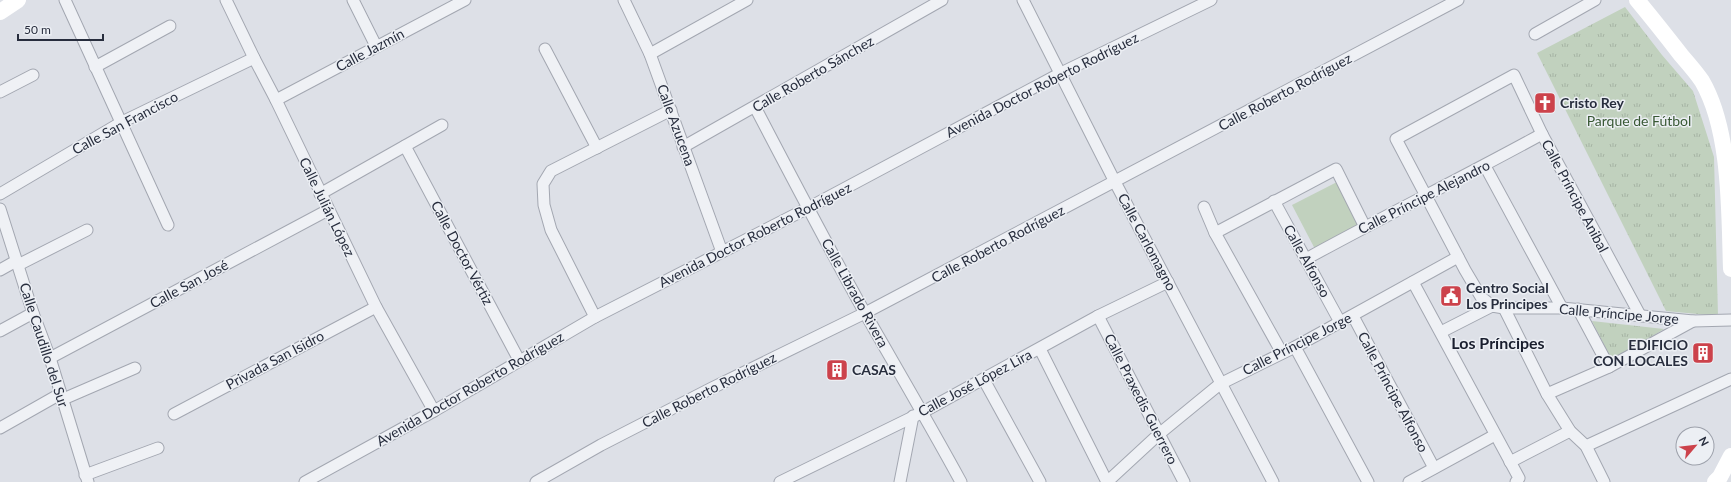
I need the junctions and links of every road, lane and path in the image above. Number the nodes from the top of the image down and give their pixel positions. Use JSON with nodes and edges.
{"nodes":[{"id":1,"x":18,"y":0,"type":"edge"},
{"id":2,"x":65,"y":0,"type":"edge"},
{"id":3,"x":226,"y":0,"type":"edge"},
{"id":4,"x":353,"y":0,"type":"edge"},
{"id":5,"x":465,"y":0,"type":"edge"},
{"id":6,"x":624,"y":0,"type":"edge"},
{"id":7,"x":942,"y":0,"type":"edge"},
{"id":8,"x":1024,"y":0,"type":"edge"},
{"id":9,"x":1211,"y":0,"type":"edge"},
{"id":10,"x":1458,"y":0,"type":"edge"},
{"id":11,"x":1595,"y":0,"type":"edge"},
{"id":12,"x":1638,"y":0,"type":"edge"},
{"id":13,"x":743,"y":1,"type":"edge"},
{"id":14,"x":0,"y":12,"type":"edge"},
{"id":15,"x":170,"y":26,"type":"dead end"},
{"id":16,"x":1535,"y":34,"type":"dead end"},
{"id":17,"x":376,"y":46,"type":"junction"},
{"id":18,"x":545,"y":49,"type":"dead end"},
{"id":19,"x":650,"y":54,"type":"junction"},
{"id":20,"x":254,"y":58,"type":"junction"},
{"id":21,"x":95,"y":67,"type":"junction"},
{"id":22,"x":1061,"y":73,"type":"junction"},
{"id":23,"x":33,"y":74,"type":"dead end"},
{"id":24,"x":0,"y":92,"type":"edge"},
{"id":25,"x":276,"y":100,"type":"junction"},
{"id":26,"x":755,"y":107,"type":"junction"},
{"id":27,"x":671,"y":110,"type":"junction"},
{"id":28,"x":122,"y":122,"type":"junction"},
{"id":29,"x":442,"y":125,"type":"dead end"},
{"id":30,"x":1542,"y":134,"type":"junction"},
{"id":31,"x":405,"y":146,"type":"junction"},
{"id":32,"x":683,"y":147,"type":"junction"},
{"id":33,"x":597,"y":148,"type":"junction"},
{"id":34,"x":1485,"y":166,"type":"junction"},
{"id":35,"x":1116,"y":182,"type":"junction"},
{"id":36,"x":0,"y":194,"type":"edge"},
{"id":37,"x":320,"y":194,"type":"junction"},
{"id":38,"x":1425,"y":196,"type":"junction"},
{"id":39,"x":1274,"y":201,"type":"junction"},
{"id":40,"x":1204,"y":207,"type":"dead end"},
{"id":41,"x":808,"y":208,"type":"junction"},
{"id":42,"x":0,"y":209,"type":"edge"},
{"id":43,"x":328,"y":210,"type":"junction"},
{"id":44,"x":168,"y":225,"type":"dead end"},
{"id":45,"x":1365,"y":227,"type":"junction"},
{"id":46,"x":87,"y":230,"type":"dead end"},
{"id":47,"x":1215,"y":232,"type":"junction"},
{"id":48,"x":722,"y":252,"type":"junction"},
{"id":49,"x":1458,"y":257,"type":"junction"},
{"id":50,"x":1306,"y":259,"type":"junction"},
{"id":51,"x":17,"y":263,"type":"junction"},
{"id":52,"x":1731,"y":269,"type":"edge"},
{"id":53,"x":0,"y":270,"type":"edge"},
{"id":54,"x":1168,"y":282,"type":"junction"},
{"id":55,"x":1414,"y":282,"type":"junction"},
{"id":56,"x":1492,"y":306,"type":"junction"},
{"id":57,"x":376,"y":307,"type":"junction"},
{"id":58,"x":1504,"y":308,"type":"junction"},
{"id":59,"x":1562,"y":308,"type":"junction"},
{"id":60,"x":1578,"y":309,"type":"junction"},
{"id":61,"x":33,"y":313,"type":"junction"},
{"id":62,"x":865,"y":313,"type":"junction"},
{"id":63,"x":1098,"y":316,"type":"junction"},
{"id":64,"x":1353,"y":316,"type":"junction"},
{"id":65,"x":1640,"y":316,"type":"junction"},
{"id":66,"x":595,"y":317,"type":"junction"},
{"id":67,"x":1731,"y":320,"type":"edge"},
{"id":68,"x":1693,"y":321,"type":"junction"},
{"id":69,"x":1340,"y":322,"type":"junction"},
{"id":70,"x":0,"y":331,"type":"edge"},
{"id":71,"x":1440,"y":332,"type":"junction"},
{"id":72,"x":1295,"y":347,"type":"junction"},
{"id":73,"x":1040,"y":349,"type":"junction"},
{"id":74,"x":1282,"y":353,"type":"junction"},
{"id":75,"x":50,"y":358,"type":"junction"},
{"id":76,"x":519,"y":360,"type":"junction"},
{"id":77,"x":1609,"y":367,"type":"junction"},
{"id":78,"x":135,"y":368,"type":"dead end"},
{"id":79,"x":1731,"y":379,"type":"edge"},
{"id":80,"x":984,"y":380,"type":"junction"},
{"id":81,"x":1220,"y":384,"type":"junction"},
{"id":82,"x":1547,"y":394,"type":"junction"},
{"id":83,"x":60,"y":397,"type":"junction"},
{"id":84,"x":434,"y":411,"type":"junction"},
{"id":85,"x":174,"y":414,"type":"dead end"},
{"id":86,"x":918,"y":414,"type":"junction"},
{"id":87,"x":0,"y":428,"type":"edge"},
{"id":88,"x":1570,"y":431,"type":"junction"},
{"id":89,"x":1159,"y":434,"type":"junction"},
{"id":90,"x":1495,"y":435,"type":"junction"},
{"id":91,"x":1586,"y":446,"type":"junction"},
{"id":92,"x":158,"y":448,"type":"dead end"},
{"id":93,"x":1731,"y":456,"type":"edge"},
{"id":94,"x":1510,"y":462,"type":"junction"},
{"id":95,"x":1434,"y":468,"type":"junction"},
{"id":96,"x":86,"y":479,"type":"edge"},
{"id":97,"x":1517,"y":481,"type":"edge"},
{"id":98,"x":305,"y":482,"type":"edge"},
{"id":99,"x":536,"y":482,"type":"edge"},
{"id":100,"x":780,"y":482,"type":"edge"},
{"id":101,"x":900,"y":482,"type":"edge"},
{"id":102,"x":961,"y":482,"type":"edge"},
{"id":103,"x":1040,"y":482,"type":"edge"},
{"id":104,"x":1107,"y":482,"type":"edge"},
{"id":105,"x":1184,"y":482,"type":"edge"},
{"id":106,"x":1273,"y":482,"type":"edge"},
{"id":107,"x":1368,"y":482,"type":"edge"},
{"id":108,"x":1409,"y":482,"type":"edge"},
{"id":109,"x":1604,"y":482,"type":"edge"},
{"id":110,"x":1715,"y":482,"type":"edge"}],
"edges":[{"from":1,"to":14,"type":"street"},
{"from":2,"to":21,"type":"street"},
{"from":3,"to":20,"type":"street","name":"Calle Julián López"},
{"from":4,"to":17,"type":"street"},
{"from":5,"to":17,"type":"street","name":"Calle Jazmín"},
{"from":6,"to":19,"type":"street","name":"Calle Azucena"},
{"from":7,"to":26,"type":"street","name":"Calle Roberto Sánchez"},
{"from":8,"to":22,"type":"street","name":"Calle Carlomagno"},
{"from":9,"to":22,"type":"street","name":"Avenida Doctor Roberto Rodríguez"},
{"from":10,"to":35,"type":"street","name":"Calle Roberto Rodríguez"},
{"from":11,"to":16,"type":"street"},
{"from":12,"to":52,"type":"street"},
{"from":13,"to":19,"type":"street"},
{"from":15,"to":21,"type":"street"},
{"from":17,"to":25,"type":"street","name":"Calle Jazmín"},
{"from":18,"to":33,"type":"street"},
{"from":19,"to":27,"type":"street","name":"Calle Azucena"},
{"from":20,"to":25,"type":"street","name":"Calle Julián López"},
{"from":20,"to":28,"type":"street","name":"Calle San Francisco"},
{"from":21,"to":28,"type":"street"},
{"from":22,"to":35,"type":"street","name":"Calle Carlomagno"},
{"from":22,"to":41,"type":"street","name":"Avenida Doctor Roberto Rodríguez"},
{"from":23,"to":24,"type":"street"},
{"from":25,"to":37,"type":"street","name":"Calle Julián López"},
{"from":26,"to":32,"type":"street","name":"Calle Roberto Sánchez"},
{"from":26,"to":41,"type":"street","name":"Calle Librado Rivera"},
{"from":27,"to":32,"type":"street","name":"Calle Azucena"},
{"from":27,"to":33,"type":"street"},
{"from":28,"to":36,"type":"street","name":"Calle San Francisco"},
{"from":28,"to":44,"type":"street"},
{"from":29,"to":31,"type":"street"},
{"from":30,"to":34,"type":"street","name":"Calle Príncipe Alejandro"},
{"from":30,"to":38,"type":"street","name":"Calle Príncipe Anibal"},
{"from":30,"to":65,"type":"street","name":"Calle Príncipe Anibal"},
{"from":31,"to":37,"type":"street"},
{"from":31,"to":76,"type":"street","name":"Calle Doctor Vértiz"},
{"from":32,"to":48,"type":"street","name":"Calle Azucena"},
{"from":33,"to":66,"type":"street"},
{"from":34,"to":38,"type":"street","name":"Calle Príncipe Alejandro"},
{"from":34,"to":59,"type":"street"},
{"from":35,"to":54,"type":"street","name":"Calle Carlomagno"},
{"from":35,"to":62,"type":"street","name":"Calle Roberto Rodríguez"},
{"from":37,"to":43,"type":"street","name":"Calle Julián López"},
{"from":38,"to":45,"type":"street","name":"Calle Príncipe Alejandro"},
{"from":38,"to":49,"type":"street"},
{"from":39,"to":45,"type":"street"},
{"from":39,"to":47,"type":"street"},
{"from":39,"to":50,"type":"street","name":"Calle Alfonso"},
{"from":40,"to":47,"type":"street"},
{"from":41,"to":48,"type":"street","name":"Avenida Doctor Roberto Rodríguez"},
{"from":41,"to":62,"type":"street","name":"Calle Librado Rivera"},
{"from":42,"to":51,"type":"street","name":"Calle Caudillo del Sur"},
{"from":43,"to":57,"type":"street","name":"Calle Julián López"},
{"from":43,"to":75,"type":"street","name":"Calle San José"},
{"from":45,"to":50,"type":"street","name":"Calle Príncipe Alejandro"},
{"from":46,"to":51,"type":"street"},
{"from":47,"to":74,"type":"street"},
{"from":48,"to":66,"type":"street","name":"Avenida Doctor Roberto Rodríguez"},
{"from":49,"to":55,"type":"street","name":"Calle Príncipe Jorge"},
{"from":49,"to":56,"type":"street"},
{"from":50,"to":69,"type":"street","name":"Calle Alfonso"},
{"from":51,"to":53,"type":"street"},
{"from":51,"to":61,"type":"street","name":"Calle Caudillo del Sur"},
{"from":54,"to":63,"type":"street","name":"Calle José López Lira"},
{"from":54,"to":81,"type":"street","name":"Calle Carlomagno"},
{"from":55,"to":64,"type":"street","name":"Calle Príncipe Jorge"},
{"from":55,"to":71,"type":"street"},
{"from":56,"to":58,"type":"street","name":"Calle Príncipe Jorge"},
{"from":56,"to":71,"type":"street"},
{"from":57,"to":84,"type":"street","name":"Calle Julián López"},
{"from":57,"to":85,"type":"street","name":"Privada San Isidro"},
{"from":58,"to":59,"type":"street","name":"Calle Príncipe Jorge"},
{"from":58,"to":82,"type":"street"},
{"from":59,"to":60,"type":"street","name":"Calle Príncipe Jorge"},
{"from":60,"to":65,"type":"street","name":"Calle Príncipe Jorge"},
{"from":60,"to":77,"type":"street"},
{"from":61,"to":70,"type":"street"},
{"from":61,"to":75,"type":"street","name":"Calle Caudillo del Sur"},
{"from":62,"to":86,"type":"street","name":"Calle Librado Rivera"},
{"from":62,"to":99,"type":"street","name":"Calle Roberto Rodríguez"},
{"from":63,"to":73,"type":"street","name":"Calle José López Lira"},
{"from":63,"to":89,"type":"street","name":"Calle Praxedis Guerrero"},
{"from":64,"to":69,"type":"street","name":"Calle Príncipe Jorge"},
{"from":64,"to":95,"type":"street","name":"Calle Príncipe Alfonso"},
{"from":65,"to":68,"type":"street","name":"Calle Príncipe Jorge"},
{"from":66,"to":76,"type":"street","name":"Avenida Doctor Roberto Rodríguez"},
{"from":67,"to":68,"type":"street","name":"Calle Príncipe Jorge"},
{"from":68,"to":77,"type":"street"},
{"from":69,"to":72,"type":"street","name":"Calle Príncipe Jorge"},
{"from":71,"to":90,"type":"street"},
{"from":72,"to":74,"type":"street","name":"Calle Príncipe Jorge"},
{"from":72,"to":107,"type":"street"},
{"from":73,"to":80,"type":"street","name":"Calle José López Lira"},
{"from":73,"to":104,"type":"street"},
{"from":74,"to":81,"type":"street","name":"Calle Príncipe Jorge"},
{"from":75,"to":83,"type":"street","name":"Calle Caudillo del Sur"},
{"from":76,"to":84,"type":"street","name":"Avenida Doctor Roberto Rodríguez"},
{"from":77,"to":82,"type":"street"},
{"from":78,"to":83,"type":"street"},
{"from":79,"to":91,"type":"street"},
{"from":80,"to":86,"type":"street","name":"Calle José López Lira"},
{"from":80,"to":103,"type":"street"},
{"from":81,"to":89,"type":"street","name":"Calle Príncipe Jorge"},
{"from":81,"to":106,"type":"street","name":"Calle Carlomagno"},
{"from":82,"to":88,"type":"street"},
{"from":83,"to":87,"type":"street"},
{"from":83,"to":96,"type":"street","name":"Calle Caudillo del Sur"},
{"from":84,"to":98,"type":"street","name":"Avenida Doctor Roberto Rodríguez"},
{"from":86,"to":100,"type":"street","name":"Calle José López Lira"},
{"from":86,"to":101,"type":"street"},
{"from":86,"to":102,"type":"street","name":"Calle Librado Rivera"},
{"from":88,"to":91,"type":"street"},
{"from":88,"to":94,"type":"street"},
{"from":89,"to":104,"type":"street","name":"Calle Príncipe Jorge"},
{"from":89,"to":105,"type":"street","name":"Calle Praxedis Guerrero"},
{"from":90,"to":94,"type":"street"},
{"from":90,"to":95,"type":"street"},
{"from":91,"to":109,"type":"street"},
{"from":92,"to":96,"type":"street"},
{"from":93,"to":110,"type":"street"},
{"from":94,"to":97,"type":"street"},
{"from":95,"to":108,"type":"street"}]}
